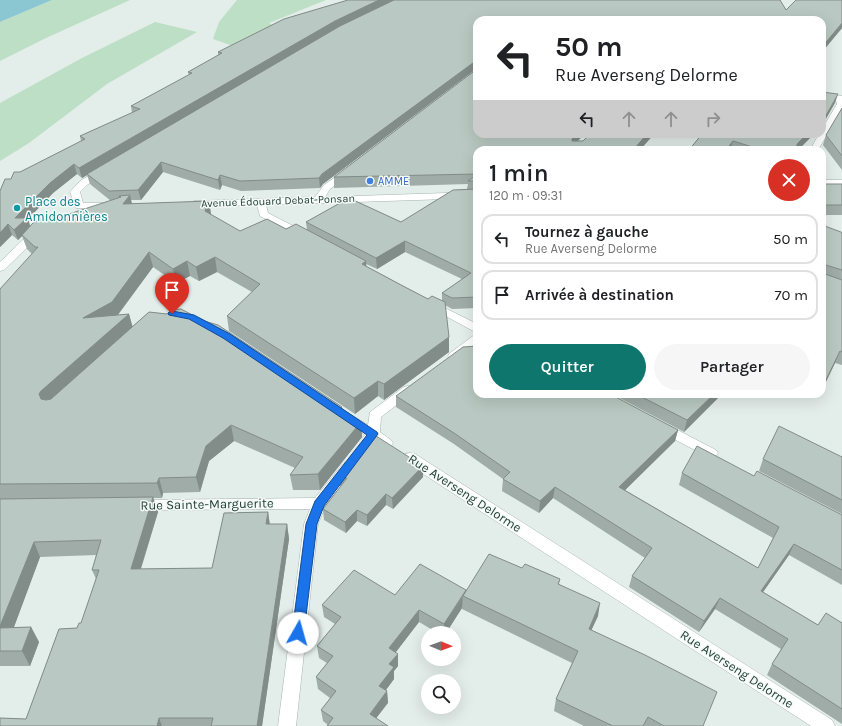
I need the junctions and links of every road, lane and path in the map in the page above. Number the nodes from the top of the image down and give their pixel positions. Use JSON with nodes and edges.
{"nodes":[{"id":1,"x":828,"y":96,"type":"edge"},
{"id":2,"x":841,"y":96,"type":"edge"},
{"id":3,"x":826,"y":130,"type":"edge"},
{"id":4,"x":107,"y":168,"type":"edge"},
{"id":5,"x":352,"y":168,"type":"edge"},
{"id":6,"x":842,"y":182,"type":"edge"},
{"id":7,"x":826,"y":183,"type":"edge"},
{"id":8,"x":473,"y":195,"type":"edge"},
{"id":9,"x":318,"y":200,"type":"junction"},
{"id":10,"x":261,"y":202,"type":"junction"},
{"id":11,"x":181,"y":204,"type":"edge"},
{"id":12,"x":79,"y":206,"type":"junction"},
{"id":13,"x":118,"y":206,"type":"edge"},
{"id":14,"x":71,"y":214,"type":"edge"},
{"id":15,"x":45,"y":227,"type":"edge"},
{"id":16,"x":312,"y":240,"type":"edge"},
{"id":17,"x":0,"y":268,"type":"edge"},
{"id":18,"x":423,"y":300,"type":"edge"},
{"id":19,"x":473,"y":327,"type":"edge"},
{"id":20,"x":473,"y":342,"type":"edge"},
{"id":21,"x":443,"y":364,"type":"edge"},
{"id":22,"x":418,"y":383,"type":"edge"},
{"id":23,"x":335,"y":409,"type":"edge"},
{"id":24,"x":648,"y":420,"type":"edge"},
{"id":25,"x":373,"y":434,"type":"junction"},
{"id":26,"x":724,"y":460,"type":"edge"},
{"id":27,"x":319,"y":504,"type":"junction"},
{"id":28,"x":125,"y":505,"type":"edge"},
{"id":29,"x":287,"y":726,"type":"edge"},
{"id":30,"x":826,"y":726,"type":"edge"}],
"edges":[{"from":1,"to":2,"type":"street"},
{"from":2,"to":3,"type":"street"},
{"from":4,"to":12,"type":"street"},
{"from":5,"to":9,"type":"street"},
{"from":6,"to":7,"type":"street"},
{"from":8,"to":9,"type":"street","name":"Avenue Édouard Debat-Ponsan"},
{"from":9,"to":10,"type":"street","name":"Avenue Édouard Debat-Ponsan"},
{"from":10,"to":11,"type":"street","name":"Avenue Édouard Debat-Ponsan"},
{"from":10,"to":16,"type":"street"},
{"from":12,"to":13,"type":"street"},
{"from":12,"to":14,"type":"street"},
{"from":15,"to":17,"type":"street"},
{"from":18,"to":19,"type":"street"},
{"from":20,"to":21,"type":"street"},
{"from":22,"to":25,"type":"street"},
{"from":23,"to":25,"type":"street","name":"Rue Averseng Delorme"},
{"from":24,"to":26,"type":"street"},
{"from":25,"to":27,"type":"street"},
{"from":25,"to":30,"type":"street","name":"Rue Averseng Delorme"},
{"from":27,"to":28,"type":"street","name":"Rue Sainte-Marguerite"},
{"from":27,"to":29,"type":"street"}]}
